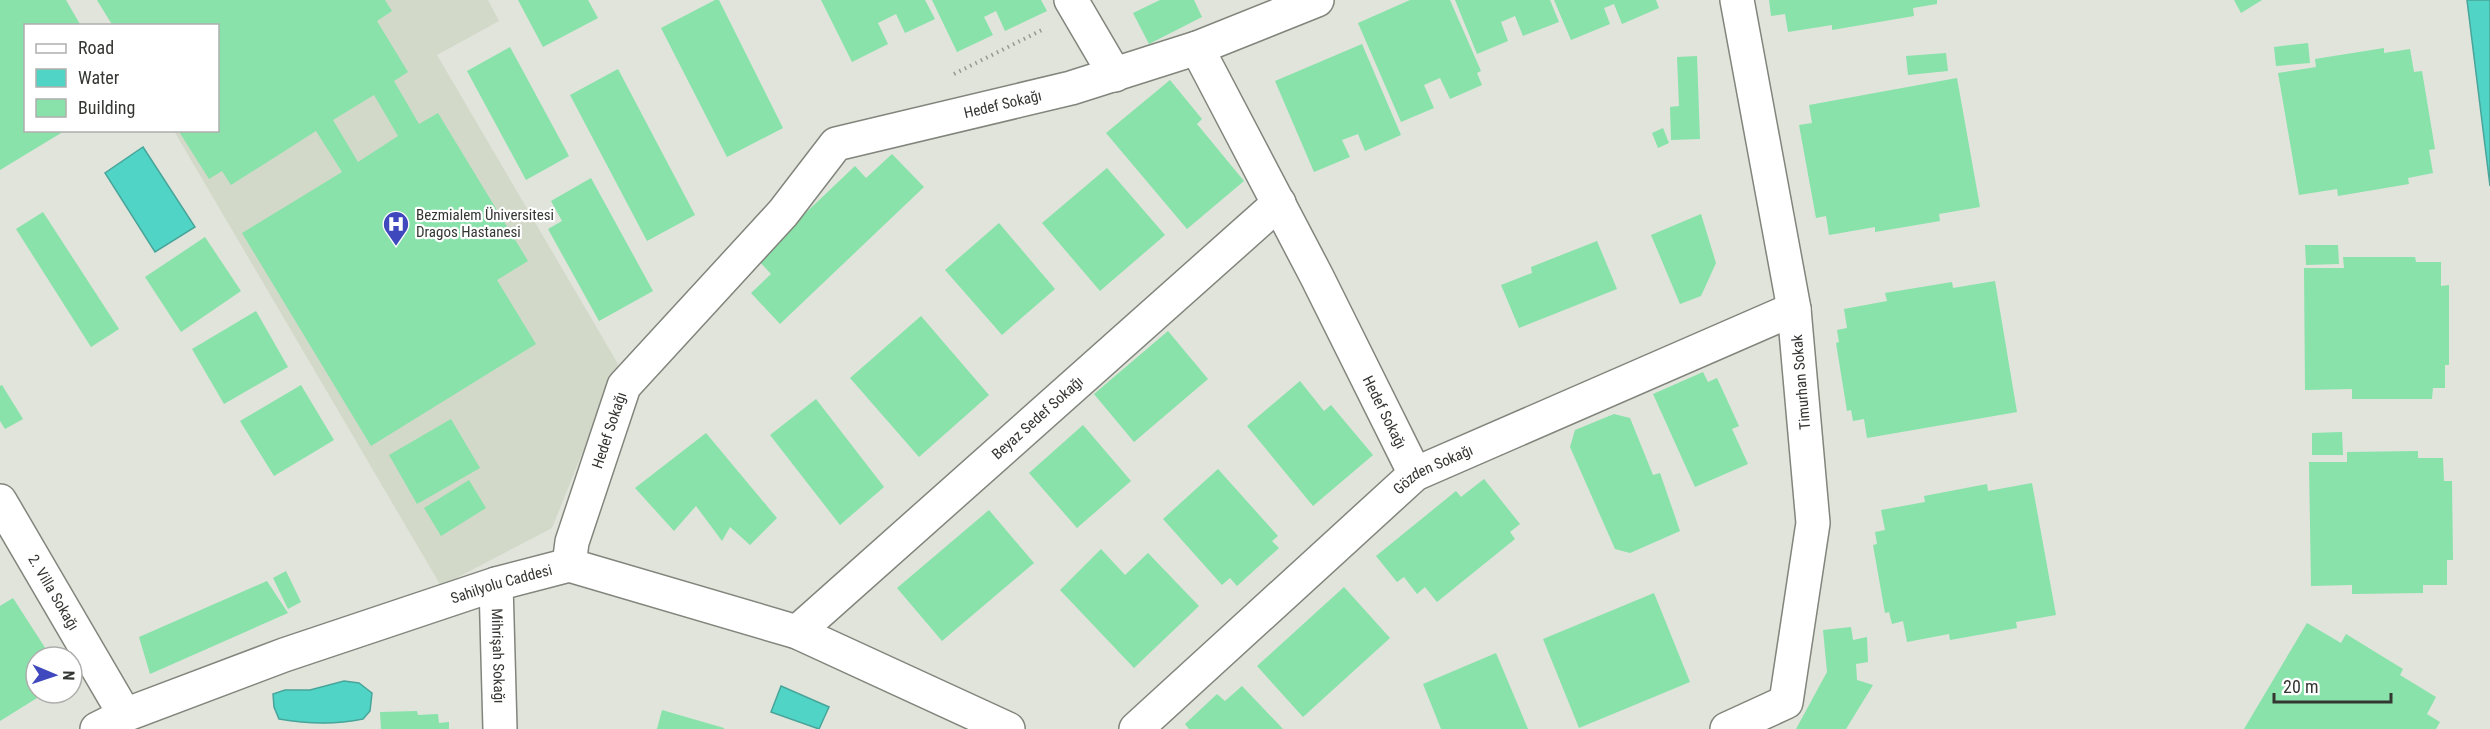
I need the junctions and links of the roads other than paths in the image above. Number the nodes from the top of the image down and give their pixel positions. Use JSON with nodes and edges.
{"nodes":[{"id":1,"x":1317,"y":0,"type":"edge"},
{"id":2,"x":1737,"y":0,"type":"edge"},
{"id":3,"x":1074,"y":5,"type":"edge"},
{"id":4,"x":1197,"y":48,"type":"junction"},
{"id":5,"x":1116,"y":75,"type":"junction"},
{"id":6,"x":1279,"y":203,"type":"junction"},
{"id":7,"x":1794,"y":309,"type":"junction"},
{"id":8,"x":1415,"y":474,"type":"junction"},
{"id":9,"x":0,"y":501,"type":"edge"},
{"id":10,"x":570,"y":565,"type":"junction"},
{"id":11,"x":496,"y":584,"type":"junction"},
{"id":12,"x":797,"y":632,"type":"junction"},
{"id":13,"x":111,"y":722,"type":"edge"},
{"id":14,"x":500,"y":729,"type":"edge"},
{"id":15,"x":1008,"y":729,"type":"edge"},
{"id":16,"x":1136,"y":729,"type":"edge"},
{"id":17,"x":1727,"y":729,"type":"edge"}],
"edges":[{"from":1,"to":4,"type":"street"},
{"from":2,"to":7,"type":"street","name":"Timurhan Sokak"},
{"from":3,"to":5,"type":"street"},
{"from":4,"to":5,"type":"street","name":"Hedef Sokağı"},
{"from":4,"to":6,"type":"street","name":"Hedef Sokağı"},
{"from":5,"to":10,"type":"street","name":"Hedef Sokağı"},
{"from":6,"to":8,"type":"street","name":"Hedef Sokağı"},
{"from":6,"to":12,"type":"street","name":"Beyaz Sedef Sokağı"},
{"from":7,"to":8,"type":"street","name":"Gözden Sokağı"},
{"from":7,"to":17,"type":"street","name":"Timurhan Sokak"},
{"from":8,"to":16,"type":"street","name":"Gözden Sokağı"},
{"from":9,"to":13,"type":"street","name":"2. Villa Sokağı"},
{"from":10,"to":11,"type":"street","name":"Sahilyolu Caddesi"},
{"from":10,"to":12,"type":"street","name":"Sahilyolu Caddesi"},
{"from":11,"to":13,"type":"street","name":"Sahilyolu Caddesi"},
{"from":11,"to":14,"type":"street","name":"Mihrişah Sokağı"},
{"from":12,"to":15,"type":"street","name":"Sahilyolu Caddesi"}]}
